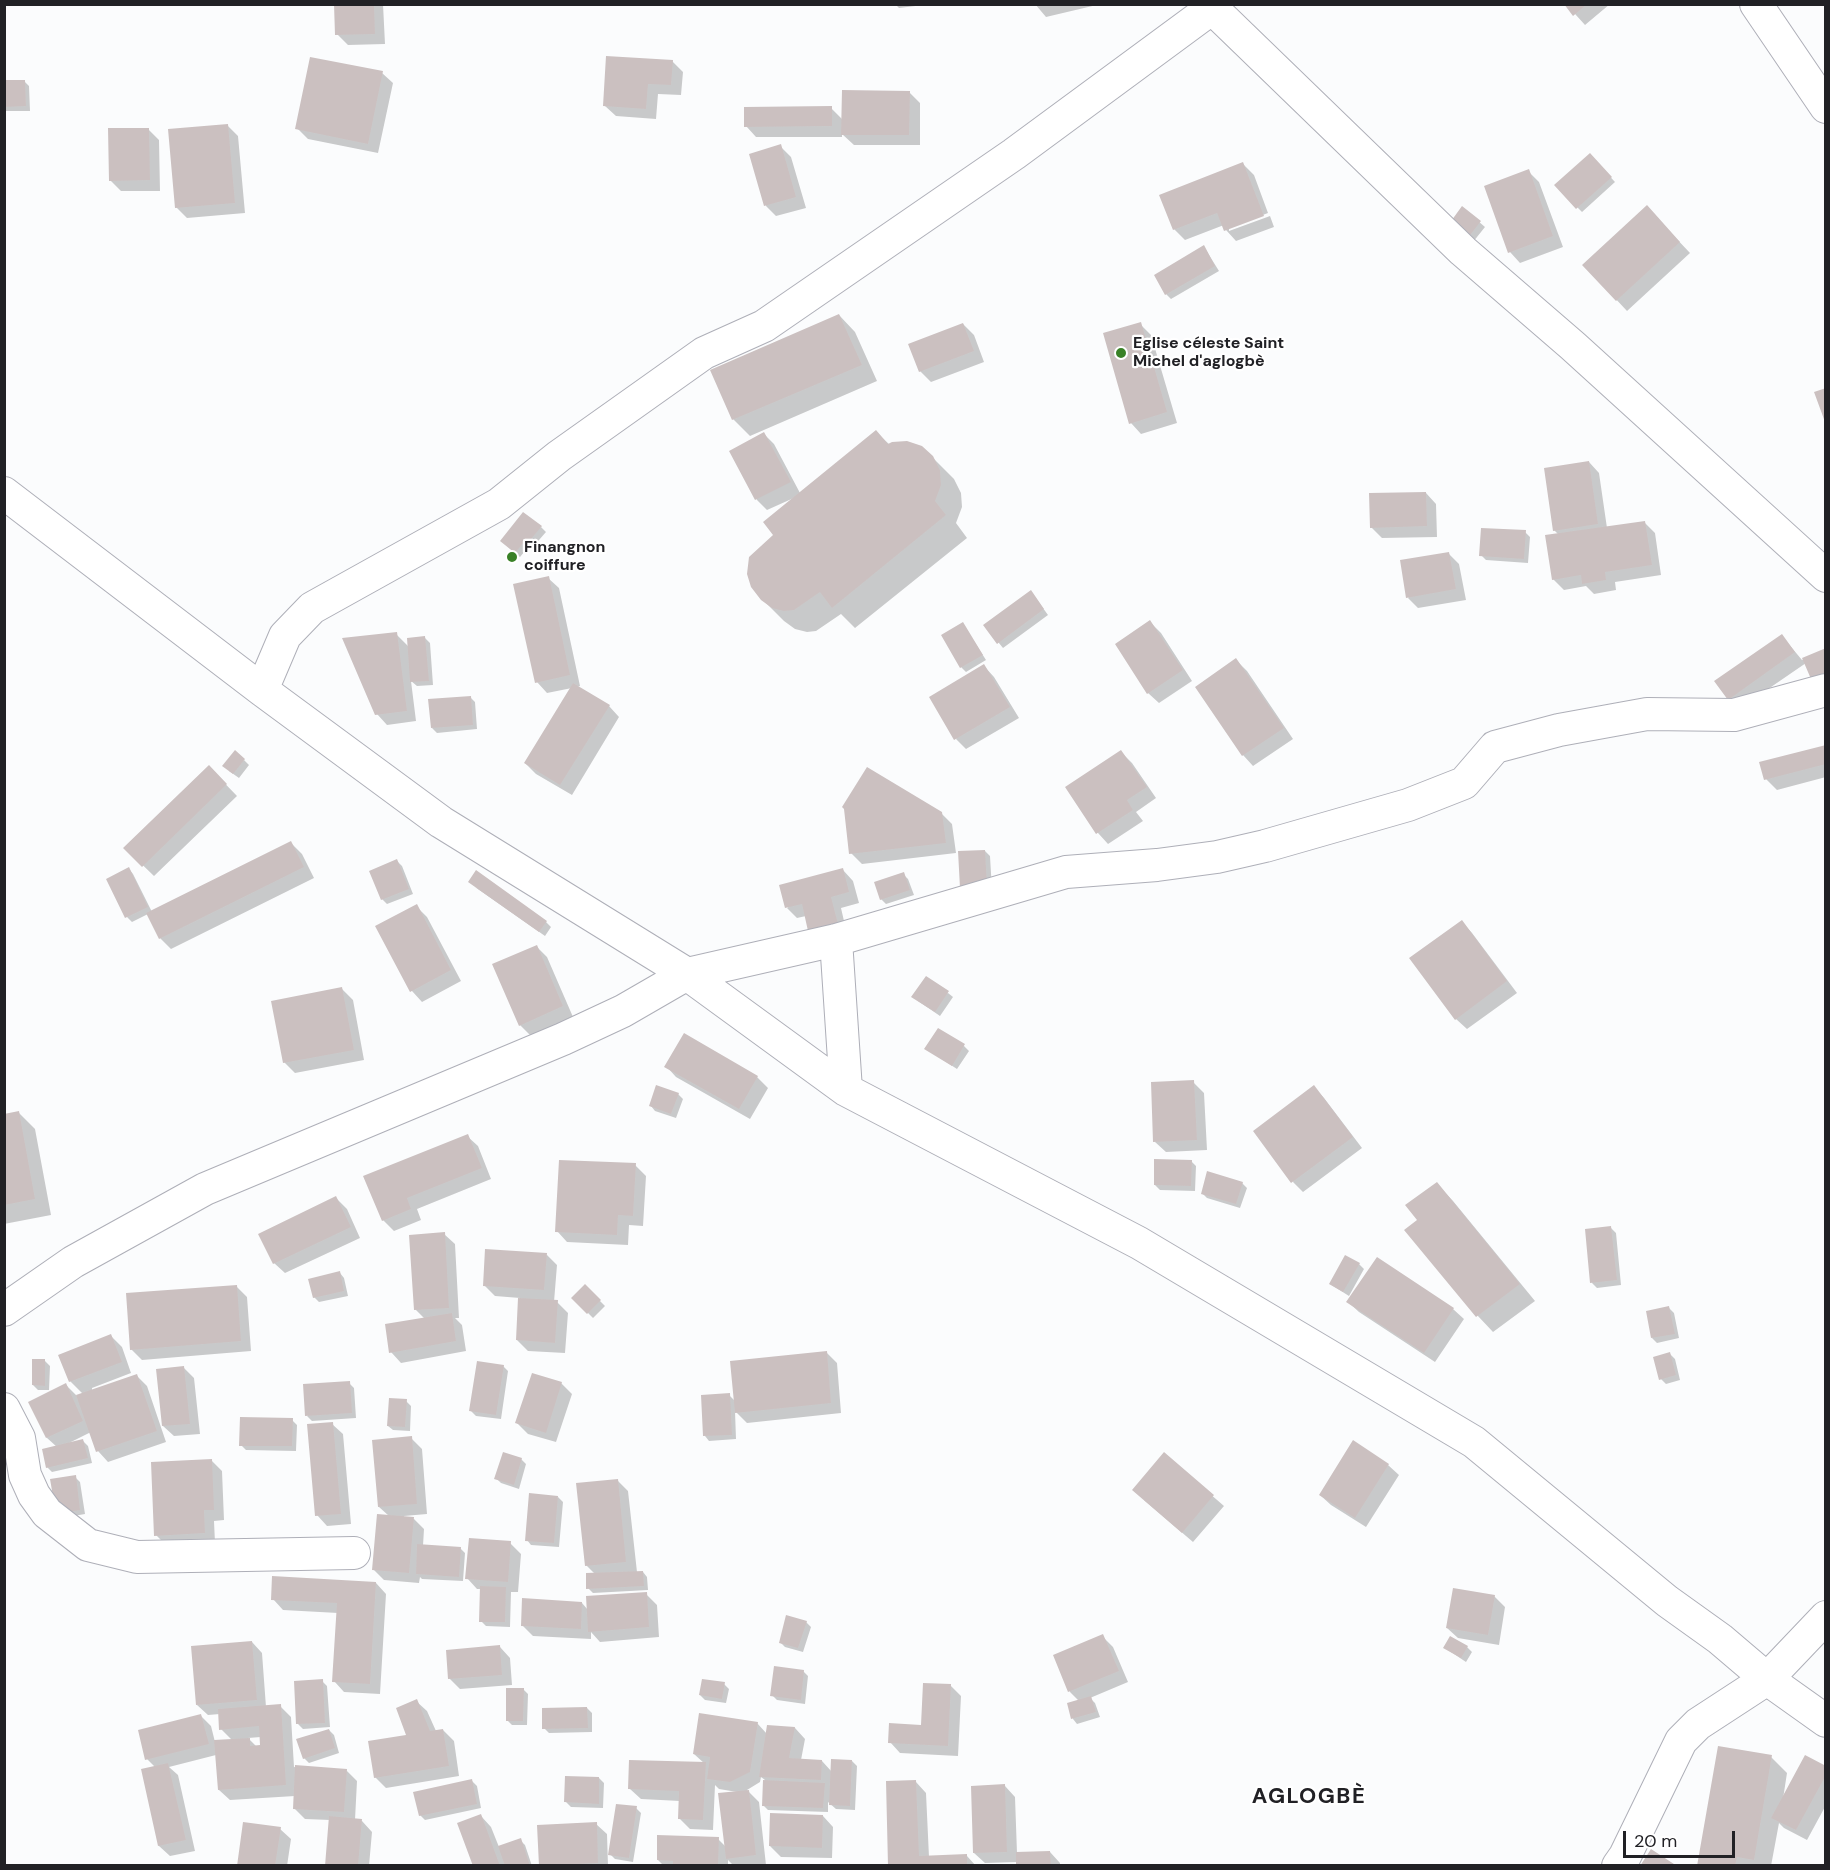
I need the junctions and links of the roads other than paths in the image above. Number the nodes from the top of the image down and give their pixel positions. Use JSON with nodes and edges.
{"nodes":[{"id":1,"x":1756,"y":4,"type":"edge"},
{"id":2,"x":1212,"y":6,"type":"edge"},
{"id":3,"x":1826,"y":107,"type":"edge"},
{"id":4,"x":4,"y":493,"type":"edge"},
{"id":5,"x":1826,"y":576,"type":"edge"},
{"id":6,"x":262,"y":690,"type":"junction"},
{"id":7,"x":1826,"y":690,"type":"edge"},
{"id":8,"x":836,"y":940,"type":"junction"},
{"id":9,"x":687,"y":974,"type":"junction"},
{"id":10,"x":846,"y":1090,"type":"junction"},
{"id":11,"x":4,"y":1310,"type":"edge"},
{"id":12,"x":4,"y":1409,"type":"edge"},
{"id":13,"x":15,"y":1474,"type":"edge"},
{"id":14,"x":354,"y":1553,"type":"dead end"},
{"id":15,"x":1826,"y":1617,"type":"edge"},
{"id":16,"x":1767,"y":1678,"type":"junction"},
{"id":17,"x":1826,"y":1721,"type":"edge"},
{"id":18,"x":1618,"y":1866,"type":"edge"}],
"edges":[{"from":1,"to":3,"type":"street"},
{"from":2,"to":5,"type":"street"},
{"from":2,"to":6,"type":"street"},
{"from":4,"to":6,"type":"street"},
{"from":6,"to":9,"type":"street"},
{"from":7,"to":8,"type":"street"},
{"from":8,"to":9,"type":"street"},
{"from":8,"to":10,"type":"street"},
{"from":9,"to":10,"type":"street"},
{"from":9,"to":11,"type":"street"},
{"from":10,"to":16,"type":"street"},
{"from":12,"to":13,"type":"street"},
{"from":13,"to":14,"type":"street"},
{"from":15,"to":16,"type":"street"},
{"from":16,"to":17,"type":"street"},
{"from":16,"to":18,"type":"street"}]}
